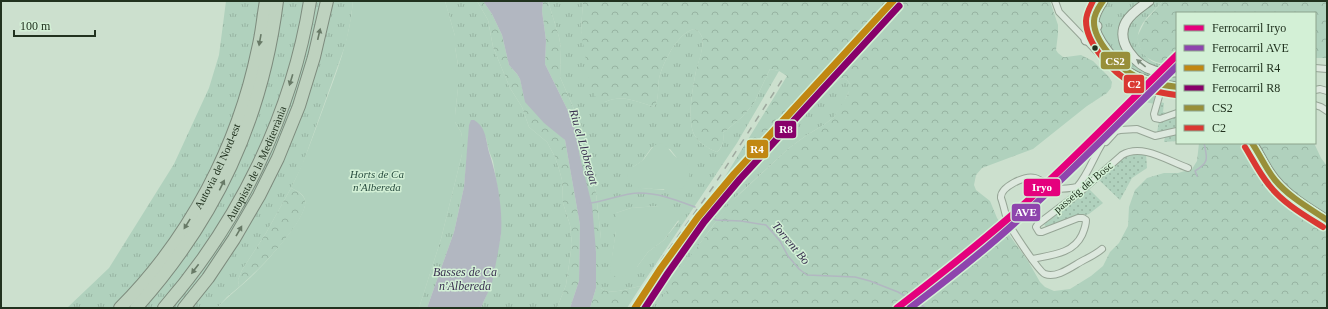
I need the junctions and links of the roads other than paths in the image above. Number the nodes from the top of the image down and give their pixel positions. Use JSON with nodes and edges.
{"nodes":[{"id":1,"x":266,"y":1,"type":"edge"},
{"id":2,"x":277,"y":1,"type":"edge"},
{"id":3,"x":310,"y":1,"type":"edge"},
{"id":4,"x":326,"y":1,"type":"edge"},
{"id":5,"x":1055,"y":1,"type":"edge"},
{"id":6,"x":1103,"y":1,"type":"edge"},
{"id":7,"x":1108,"y":1,"type":"edge"},
{"id":8,"x":1149,"y":1,"type":"edge"},
{"id":9,"x":1099,"y":14,"type":"junction"},
{"id":10,"x":1087,"y":34,"type":"junction"},
{"id":11,"x":1109,"y":44,"type":"junction"},
{"id":12,"x":1176,"y":72,"type":"edge"},
{"id":13,"x":1138,"y":77,"type":"junction"},
{"id":14,"x":1176,"y":82,"type":"edge"},
{"id":15,"x":1148,"y":84,"type":"junction"},
{"id":16,"x":1176,"y":88,"type":"edge"},
{"id":17,"x":1316,"y":90,"type":"edge"},
{"id":18,"x":1327,"y":91,"type":"edge"},
{"id":19,"x":1316,"y":105,"type":"edge"},
{"id":20,"x":1327,"y":111,"type":"edge"},
{"id":21,"x":1176,"y":113,"type":"edge"},
{"id":22,"x":1176,"y":131,"type":"edge"},
{"id":23,"x":1253,"y":144,"type":"edge"},
{"id":24,"x":1098,"y":150,"type":"junction"},
{"id":25,"x":1188,"y":168,"type":"dead end"},
{"id":26,"x":1078,"y":190,"type":"junction"},
{"id":27,"x":1327,"y":220,"type":"edge"},
{"id":28,"x":1102,"y":249,"type":"dead end"},
{"id":29,"x":1032,"y":259,"type":"junction"},
{"id":30,"x":120,"y":308,"type":"edge"},
{"id":31,"x":136,"y":308,"type":"edge"},
{"id":32,"x":164,"y":308,"type":"edge"},
{"id":33,"x":184,"y":308,"type":"edge"}],
"edges":[{"from":1,"to":30,"type":"highway","name":"Autovia del Nord-est","one_way":true},
{"from":31,"to":2,"type":"highway","name":"Autovia del Nord-est","one_way":true},
{"from":3,"to":32,"type":"highway","name":"Autopista de la Mediterrània","one_way":true},
{"from":33,"to":4,"type":"highway","name":"Autopista de la Mediterrània","one_way":true},
{"from":5,"to":10,"type":"street"},
{"from":6,"to":9,"type":"main road"},
{"from":7,"to":9,"type":"main road"},
{"from":12,"to":8,"type":"main road","one_way":true},
{"from":9,"to":10,"type":"main road"},
{"from":9,"to":11,"type":"main road"},
{"from":10,"to":11,"type":"main road"},
{"from":10,"to":13,"type":"main road"},
{"from":10,"to":15,"type":"street"},
{"from":11,"to":13,"type":"main road"},
{"from":13,"to":15,"type":"main road"},
{"from":14,"to":15,"type":"main road"},
{"from":15,"to":16,"type":"main road"},
{"from":15,"to":21,"type":"street"},
{"from":15,"to":24,"type":"street"},
{"from":17,"to":18,"type":"street"},
{"from":19,"to":20,"type":"street"},
{"from":22,"to":24,"type":"street"},
{"from":23,"to":27,"type":"main road"},
{"from":24,"to":26,"type":"street"},
{"from":25,"to":26,"type":"street","name":"passeig del Bosc"},
{"from":26,"to":29,"type":"street"},
{"from":26,"to":29,"type":"street","name":"passeig del Bosc"},
{"from":28,"to":29,"type":"street"}]}
